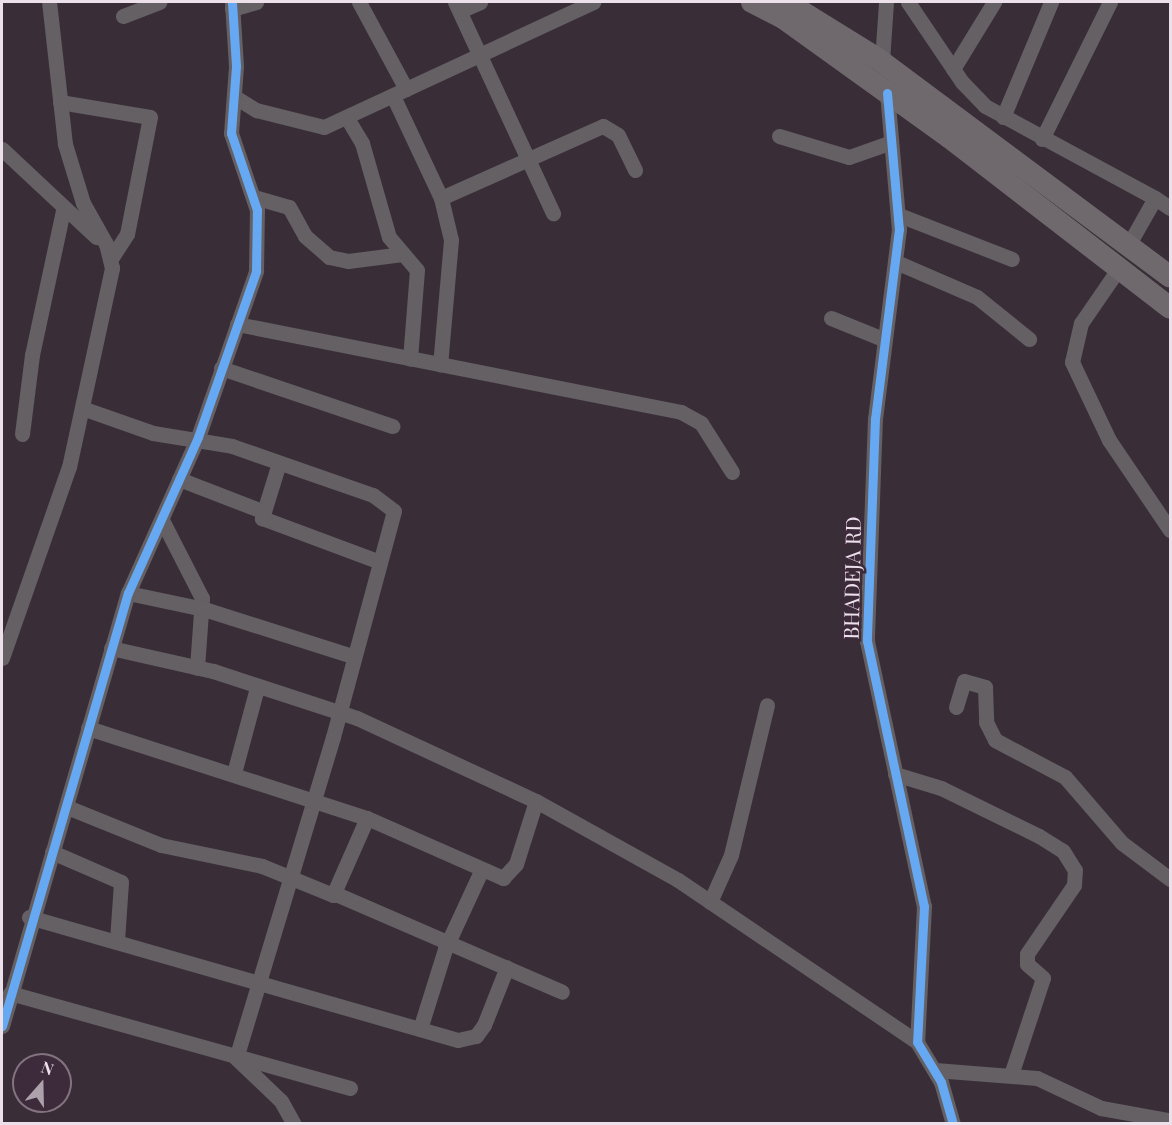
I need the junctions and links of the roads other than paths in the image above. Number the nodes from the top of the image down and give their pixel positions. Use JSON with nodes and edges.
{"nodes":[{"id":1,"x":49,"y":2,"type":"edge"},
{"id":2,"x":159,"y":2,"type":"edge"},
{"id":3,"x":256,"y":2,"type":"edge"},
{"id":4,"x":358,"y":2,"type":"edge"},
{"id":5,"x":480,"y":2,"type":"edge"},
{"id":6,"x":593,"y":2,"type":"edge"},
{"id":7,"x":752,"y":2,"type":"edge"},
{"id":8,"x":786,"y":2,"type":"edge"},
{"id":9,"x":886,"y":2,"type":"edge"},
{"id":10,"x":908,"y":2,"type":"edge"},
{"id":11,"x":994,"y":2,"type":"edge"},
{"id":12,"x":1051,"y":2,"type":"edge"},
{"id":13,"x":1110,"y":2,"type":"edge"},
{"id":14,"x":232,"y":5,"type":"edge"},
{"id":15,"x":458,"y":6,"type":"edge"},
{"id":16,"x":123,"y":16,"type":"dead end"},
{"id":17,"x":482,"y":54,"type":"junction"},
{"id":18,"x":882,"y":61,"type":"junction"},
{"id":19,"x":953,"y":69,"type":"junction"},
{"id":20,"x":399,"y":93,"type":"junction"},
{"id":21,"x":887,"y":93,"type":"junction"},
{"id":22,"x":235,"y":97,"type":"junction"},
{"id":23,"x":60,"y":102,"type":"junction"},
{"id":24,"x":1003,"y":117,"type":"junction"},
{"id":25,"x":347,"y":118,"type":"junction"},
{"id":26,"x":779,"y":136,"type":"dead end"},
{"id":27,"x":1042,"y":140,"type":"junction"},
{"id":28,"x":889,"y":143,"type":"junction"},
{"id":29,"x":2,"y":149,"type":"edge"},
{"id":30,"x":528,"y":158,"type":"junction"},
{"id":31,"x":635,"y":170,"type":"dead end"},
{"id":32,"x":254,"y":197,"type":"junction"},
{"id":33,"x":441,"y":198,"type":"junction"},
{"id":34,"x":1155,"y":198,"type":"junction"},
{"id":35,"x":1170,"y":208,"type":"edge"},
{"id":36,"x":63,"y":210,"type":"junction"},
{"id":37,"x":553,"y":213,"type":"dead end"},
{"id":38,"x":899,"y":215,"type":"junction"},
{"id":39,"x":106,"y":244,"type":"junction"},
{"id":40,"x":1129,"y":244,"type":"junction"},
{"id":41,"x":403,"y":254,"type":"junction"},
{"id":42,"x":111,"y":259,"type":"junction"},
{"id":43,"x":1012,"y":259,"type":"dead end"},
{"id":44,"x":896,"y":262,"type":"junction"},
{"id":45,"x":1119,"y":268,"type":"junction"},
{"id":46,"x":1170,"y":277,"type":"edge"},
{"id":47,"x":1170,"y":308,"type":"edge"},
{"id":48,"x":831,"y":318,"type":"dead end"},
{"id":49,"x":237,"y":324,"type":"junction"},
{"id":50,"x":883,"y":339,"type":"junction"},
{"id":51,"x":1029,"y":339,"type":"dead end"},
{"id":52,"x":410,"y":359,"type":"junction"},
{"id":53,"x":440,"y":364,"type":"junction"},
{"id":54,"x":221,"y":368,"type":"junction"},
{"id":55,"x":82,"y":408,"type":"junction"},
{"id":56,"x":392,"y":426,"type":"dead end"},
{"id":57,"x":22,"y":434,"type":"dead end"},
{"id":58,"x":198,"y":437,"type":"junction"},
{"id":59,"x":279,"y":463,"type":"junction"},
{"id":60,"x":732,"y":472,"type":"dead end"},
{"id":61,"x":179,"y":478,"type":"junction"},
{"id":62,"x":262,"y":511,"type":"junction"},
{"id":63,"x":162,"y":520,"type":"junction"},
{"id":64,"x":1170,"y":530,"type":"edge"},
{"id":65,"x":380,"y":562,"type":"junction"},
{"id":66,"x":128,"y":593,"type":"junction"},
{"id":67,"x":204,"y":609,"type":"junction"},
{"id":68,"x":8,"y":624,"type":"edge"},
{"id":69,"x":111,"y":648,"type":"junction"},
{"id":70,"x":352,"y":656,"type":"junction"},
{"id":71,"x":2,"y":658,"type":"edge"},
{"id":72,"x":197,"y":668,"type":"junction"},
{"id":73,"x":257,"y":688,"type":"junction"},
{"id":74,"x":767,"y":705,"type":"dead end"},
{"id":75,"x":956,"y":708,"type":"dead end"},
{"id":76,"x":337,"y":712,"type":"junction"},
{"id":77,"x":88,"y":728,"type":"junction"},
{"id":78,"x":234,"y":773,"type":"junction"},
{"id":79,"x":895,"y":774,"type":"junction"},
{"id":80,"x":313,"y":800,"type":"junction"},
{"id":81,"x":536,"y":801,"type":"junction"},
{"id":82,"x":68,"y":807,"type":"junction"},
{"id":83,"x":366,"y":818,"type":"junction"},
{"id":84,"x":52,"y":852,"type":"junction"},
{"id":85,"x":482,"y":869,"type":"junction"},
{"id":86,"x":1170,"y":879,"type":"edge"},
{"id":87,"x":288,"y":880,"type":"junction"},
{"id":88,"x":336,"y":894,"type":"junction"},
{"id":89,"x":710,"y":902,"type":"junction"},
{"id":90,"x":29,"y":918,"type":"junction"},
{"id":91,"x":117,"y":940,"type":"junction"},
{"id":92,"x":448,"y":940,"type":"junction"},
{"id":93,"x":507,"y":967,"type":"junction"},
{"id":94,"x":259,"y":979,"type":"junction"},
{"id":95,"x":562,"y":992,"type":"dead end"},
{"id":96,"x":10,"y":993,"type":"junction"},
{"id":97,"x":2,"y":1026,"type":"edge"},
{"id":98,"x":420,"y":1029,"type":"junction"},
{"id":99,"x":917,"y":1042,"type":"junction"},
{"id":100,"x":236,"y":1058,"type":"junction"},
{"id":101,"x":935,"y":1070,"type":"junction"},
{"id":102,"x":1011,"y":1075,"type":"junction"},
{"id":103,"x":350,"y":1088,"type":"dead end"},
{"id":104,"x":1168,"y":1117,"type":"edge"},
{"id":105,"x":294,"y":1124,"type":"edge"},
{"id":106,"x":953,"y":1124,"type":"edge"}],
"edges":[{"from":1,"to":23,"type":"street"},
{"from":2,"to":16,"type":"street"},
{"from":3,"to":14,"type":"street"},
{"from":4,"to":20,"type":"street"},
{"from":5,"to":15,"type":"street"},
{"from":6,"to":17,"type":"street"},
{"from":7,"to":21,"type":"main road"},
{"from":8,"to":18,"type":"main road"},
{"from":9,"to":18,"type":"street"},
{"from":10,"to":19,"type":"street"},
{"from":11,"to":19,"type":"street"},
{"from":12,"to":24,"type":"street"},
{"from":13,"to":27,"type":"street"},
{"from":14,"to":22,"type":"street"},
{"from":15,"to":17,"type":"street"},
{"from":17,"to":20,"type":"street"},
{"from":17,"to":30,"type":"street"},
{"from":18,"to":40,"type":"main road"},
{"from":19,"to":24,"type":"street"},
{"from":20,"to":25,"type":"street"},
{"from":20,"to":33,"type":"street"},
{"from":21,"to":28,"type":"street","name":"BHADEJA RD"},
{"from":21,"to":45,"type":"main road"},
{"from":22,"to":25,"type":"street"},
{"from":22,"to":32,"type":"street"},
{"from":23,"to":39,"type":"street"},
{"from":23,"to":42,"type":"street"},
{"from":24,"to":27,"type":"street"},
{"from":25,"to":41,"type":"street"},
{"from":26,"to":28,"type":"street"},
{"from":27,"to":34,"type":"street"},
{"from":28,"to":38,"type":"street","name":"BHADEJA RD"},
{"from":29,"to":36,"type":"street"},
{"from":30,"to":31,"type":"street"},
{"from":30,"to":33,"type":"street"},
{"from":30,"to":37,"type":"street"},
{"from":32,"to":41,"type":"street"},
{"from":32,"to":49,"type":"street"},
{"from":33,"to":53,"type":"street"},
{"from":34,"to":35,"type":"street"},
{"from":34,"to":40,"type":"street"},
{"from":36,"to":39,"type":"street"},
{"from":36,"to":57,"type":"street"},
{"from":38,"to":43,"type":"street"},
{"from":38,"to":44,"type":"street","name":"BHADEJA RD"},
{"from":39,"to":42,"type":"street"},
{"from":40,"to":46,"type":"main road"},
{"from":41,"to":52,"type":"street"},
{"from":42,"to":55,"type":"street"},
{"from":44,"to":50,"type":"street","name":"BHADEJA RD"},
{"from":44,"to":51,"type":"street"},
{"from":45,"to":47,"type":"main road"},
{"from":45,"to":64,"type":"street"},
{"from":48,"to":50,"type":"street"},
{"from":49,"to":52,"type":"street"},
{"from":49,"to":54,"type":"street"},
{"from":50,"to":79,"type":"street","name":"BHADEJA RD"},
{"from":52,"to":53,"type":"street"},
{"from":53,"to":60,"type":"street"},
{"from":54,"to":56,"type":"street"},
{"from":54,"to":58,"type":"street"},
{"from":55,"to":58,"type":"street"},
{"from":55,"to":68,"type":"street"},
{"from":58,"to":59,"type":"street"},
{"from":58,"to":61,"type":"street"},
{"from":59,"to":62,"type":"street"},
{"from":59,"to":65,"type":"street"},
{"from":61,"to":62,"type":"street"},
{"from":61,"to":63,"type":"street"},
{"from":62,"to":65,"type":"street"},
{"from":63,"to":66,"type":"street"},
{"from":63,"to":67,"type":"street"},
{"from":65,"to":70,"type":"street"},
{"from":66,"to":67,"type":"street"},
{"from":66,"to":69,"type":"street"},
{"from":67,"to":70,"type":"street"},
{"from":67,"to":72,"type":"street"},
{"from":68,"to":71,"type":"street"},
{"from":69,"to":72,"type":"street"},
{"from":69,"to":77,"type":"street"},
{"from":70,"to":76,"type":"street"},
{"from":72,"to":73,"type":"street"},
{"from":73,"to":76,"type":"street"},
{"from":73,"to":78,"type":"street"},
{"from":74,"to":89,"type":"street"},
{"from":75,"to":86,"type":"street"},
{"from":76,"to":80,"type":"street"},
{"from":76,"to":81,"type":"street"},
{"from":77,"to":78,"type":"street"},
{"from":77,"to":82,"type":"street"},
{"from":78,"to":80,"type":"street"},
{"from":79,"to":99,"type":"street","name":"BHADEJA RD"},
{"from":79,"to":102,"type":"street"},
{"from":80,"to":83,"type":"street"},
{"from":80,"to":87,"type":"street"},
{"from":81,"to":85,"type":"street"},
{"from":81,"to":89,"type":"street"},
{"from":82,"to":84,"type":"street"},
{"from":82,"to":87,"type":"street"},
{"from":83,"to":85,"type":"street"},
{"from":83,"to":88,"type":"street"},
{"from":84,"to":90,"type":"street"},
{"from":84,"to":91,"type":"street"},
{"from":85,"to":92,"type":"street"},
{"from":87,"to":88,"type":"street"},
{"from":87,"to":94,"type":"street"},
{"from":88,"to":92,"type":"street"},
{"from":89,"to":99,"type":"street"},
{"from":90,"to":91,"type":"street"},
{"from":90,"to":96,"type":"street"},
{"from":91,"to":94,"type":"street"},
{"from":92,"to":93,"type":"street"},
{"from":92,"to":98,"type":"street"},
{"from":93,"to":95,"type":"street"},
{"from":93,"to":98,"type":"street"},
{"from":94,"to":98,"type":"street"},
{"from":94,"to":100,"type":"street"},
{"from":96,"to":97,"type":"street"},
{"from":96,"to":100,"type":"street"},
{"from":99,"to":101,"type":"street"},
{"from":100,"to":103,"type":"street"},
{"from":100,"to":105,"type":"street"},
{"from":101,"to":102,"type":"street"},
{"from":101,"to":106,"type":"street"},
{"from":102,"to":104,"type":"street"}]}
